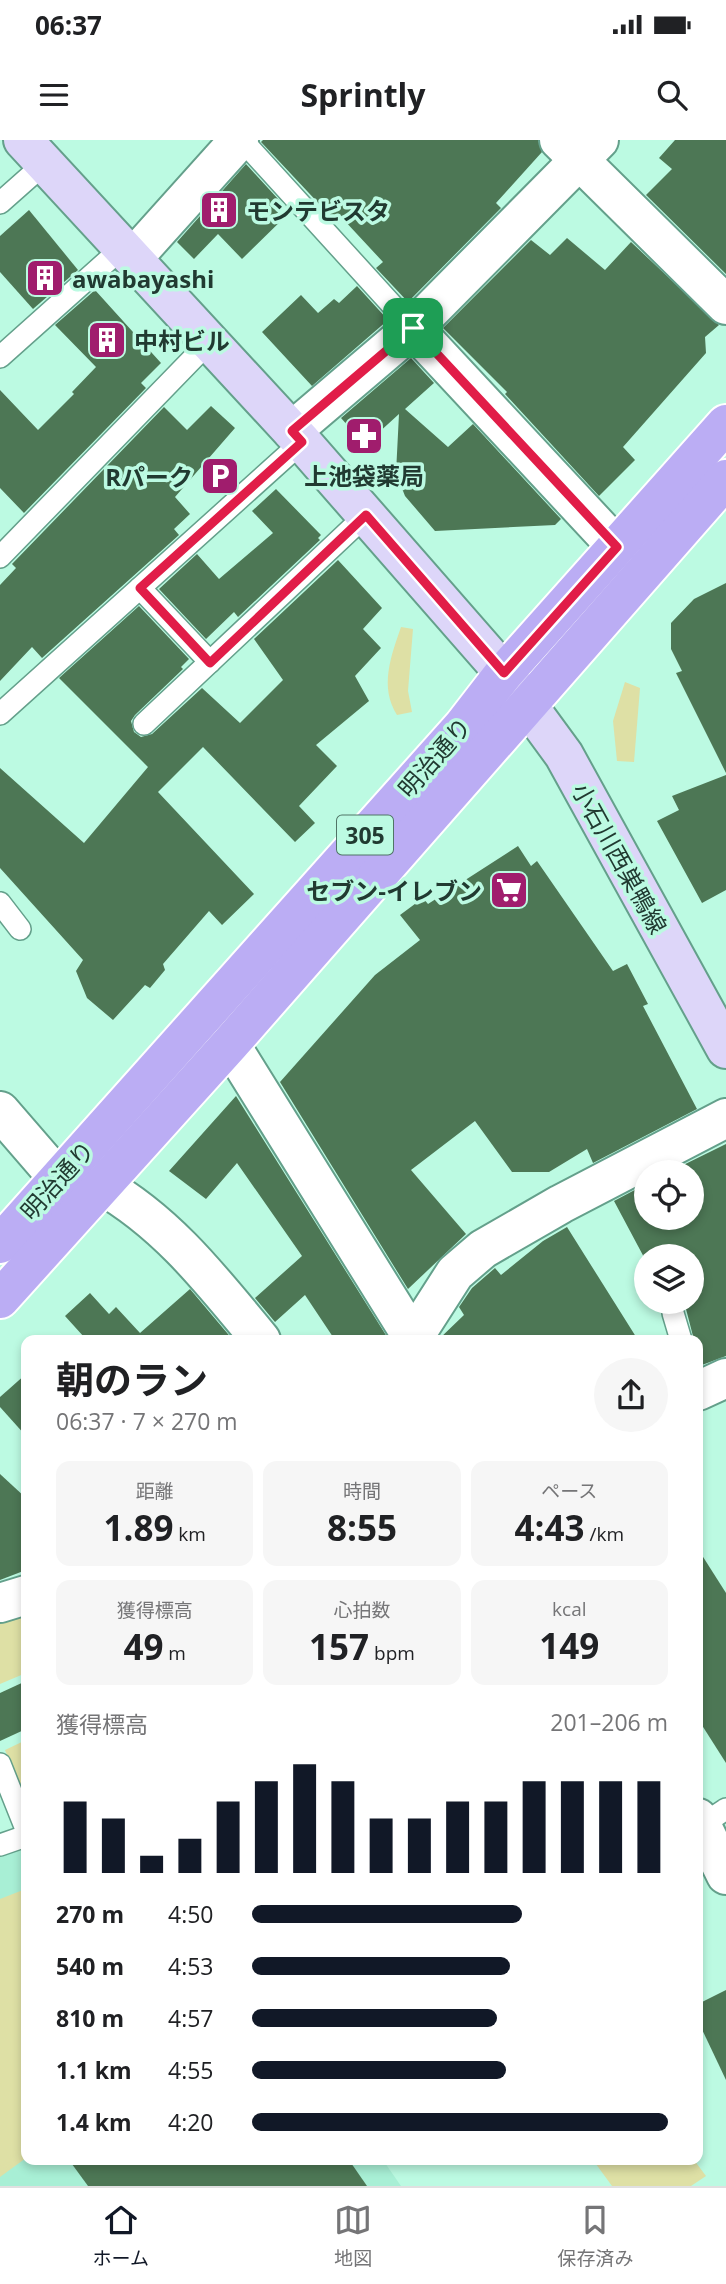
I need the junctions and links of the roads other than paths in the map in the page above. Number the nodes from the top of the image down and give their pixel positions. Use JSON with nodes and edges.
{"nodes":[{"id":1,"x":241,"y":140,"type":"edge"},
{"id":2,"x":579,"y":147,"type":"edge"},
{"id":3,"x":34,"y":152,"type":"edge"},
{"id":4,"x":0,"y":202,"type":"edge"},
{"id":5,"x":127,"y":253,"type":"junction"},
{"id":6,"x":726,"y":305,"type":"edge"},
{"id":7,"x":413,"y":328,"type":"junction"},
{"id":8,"x":208,"y":343,"type":"junction"},
{"id":9,"x":0,"y":357,"type":"edge"},
{"id":10,"x":726,"y":424,"type":"edge"},
{"id":11,"x":297,"y":437,"type":"junction"},
{"id":12,"x":726,"y":479,"type":"edge"},
{"id":13,"x":366,"y":515,"type":"junction"},
{"id":14,"x":617,"y":547,"type":"junction"},
{"id":15,"x":0,"y":557,"type":"edge"},
{"id":16,"x":140,"y":588,"type":"junction"},
{"id":17,"x":210,"y":663,"type":"junction"},
{"id":18,"x":504,"y":673,"type":"junction"},
{"id":19,"x":527,"y":706,"type":"junction"},
{"id":20,"x":0,"y":715,"type":"edge"},
{"id":21,"x":144,"y":724,"type":"dead end"},
{"id":22,"x":0,"y":903,"type":"edge"},
{"id":23,"x":20,"y":929,"type":"dead end"},
{"id":24,"x":230,"y":1044,"type":"junction"},
{"id":25,"x":726,"y":1049,"type":"edge"},
{"id":26,"x":0,"y":1111,"type":"edge"},
{"id":27,"x":726,"y":1118,"type":"edge"},
{"id":28,"x":58,"y":1178,"type":"junction"},
{"id":29,"x":101,"y":1185,"type":"junction"},
{"id":30,"x":0,"y":1244,"type":"edge"},
{"id":31,"x":0,"y":1299,"type":"edge"},
{"id":32,"x":673,"y":1314,"type":"edge"},
{"id":33,"x":257,"y":1335,"type":"edge"},
{"id":34,"x":410,"y":1335,"type":"edge"},
{"id":35,"x":416,"y":1335,"type":"edge"},
{"id":36,"x":680,"y":1335,"type":"edge"},
{"id":37,"x":726,"y":1378,"type":"edge"},
{"id":38,"x":703,"y":1389,"type":"edge"},
{"id":39,"x":21,"y":1597,"type":"edge"},
{"id":40,"x":0,"y":1603,"type":"edge"},
{"id":41,"x":0,"y":1765,"type":"edge"},
{"id":42,"x":21,"y":1817,"type":"edge"},
{"id":43,"x":709,"y":1818,"type":"edge"},
{"id":44,"x":21,"y":1838,"type":"edge"},
{"id":45,"x":0,"y":1845,"type":"edge"},
{"id":46,"x":726,"y":1875,"type":"edge"}],
"edges":[{"from":1,"to":5,"type":"street"},
{"from":1,"to":7,"type":"lane"},
{"from":2,"to":6,"type":"street"},
{"from":2,"to":7,"type":"street"},
{"from":3,"to":4,"type":"lane"},
{"from":3,"to":5,"type":"street","name":"小石川西巣鴨線"},
{"from":5,"to":8,"type":"street","name":"小石川西巣鴨線"},
{"from":5,"to":9,"type":"lane"},
{"from":7,"to":11,"type":"street"},
{"from":7,"to":14,"type":"street"},
{"from":8,"to":11,"type":"street","name":"小石川西巣鴨線"},
{"from":8,"to":15,"type":"lane"},
{"from":10,"to":14,"type":"main road","name":"明治通り","number":"305"},
{"from":11,"to":13,"type":"street","name":"小石川西巣鴨線"},
{"from":11,"to":16,"type":"lane"},
{"from":12,"to":19,"type":"main road","name":"明治通り","number":"305"},
{"from":13,"to":17,"type":"lane"},
{"from":13,"to":18,"type":"street","name":"小石川西巣鴨線"},
{"from":14,"to":18,"type":"main road","name":"明治通り","number":"305"},
{"from":16,"to":17,"type":"lane"},
{"from":16,"to":20,"type":"lane"},
{"from":17,"to":21,"type":"lane"},
{"from":18,"to":19,"type":"street","name":"小石川西巣鴨線"},
{"from":18,"to":28,"type":"main road","name":"明治通り","number":"305"},
{"from":19,"to":24,"type":"main road","name":"明治通り","number":"305"},
{"from":19,"to":25,"type":"street","name":"小石川西巣鴨線"},
{"from":22,"to":23,"type":"lane"},
{"from":24,"to":29,"type":"main road","name":"明治通り","number":"305"},
{"from":24,"to":34,"type":"street"},
{"from":26,"to":28,"type":"street"},
{"from":27,"to":35,"type":"street"},
{"from":28,"to":30,"type":"main road","name":"明治通り","number":"305"},
{"from":29,"to":31,"type":"main road","name":"明治通り","number":"305"},
{"from":29,"to":33,"type":"street"},
{"from":32,"to":36,"type":"lane"},
{"from":37,"to":38,"type":"street"},
{"from":39,"to":40,"type":"street"},
{"from":41,"to":42,"type":"lane"},
{"from":43,"to":46,"type":"street"},
{"from":44,"to":45,"type":"lane"}]}
